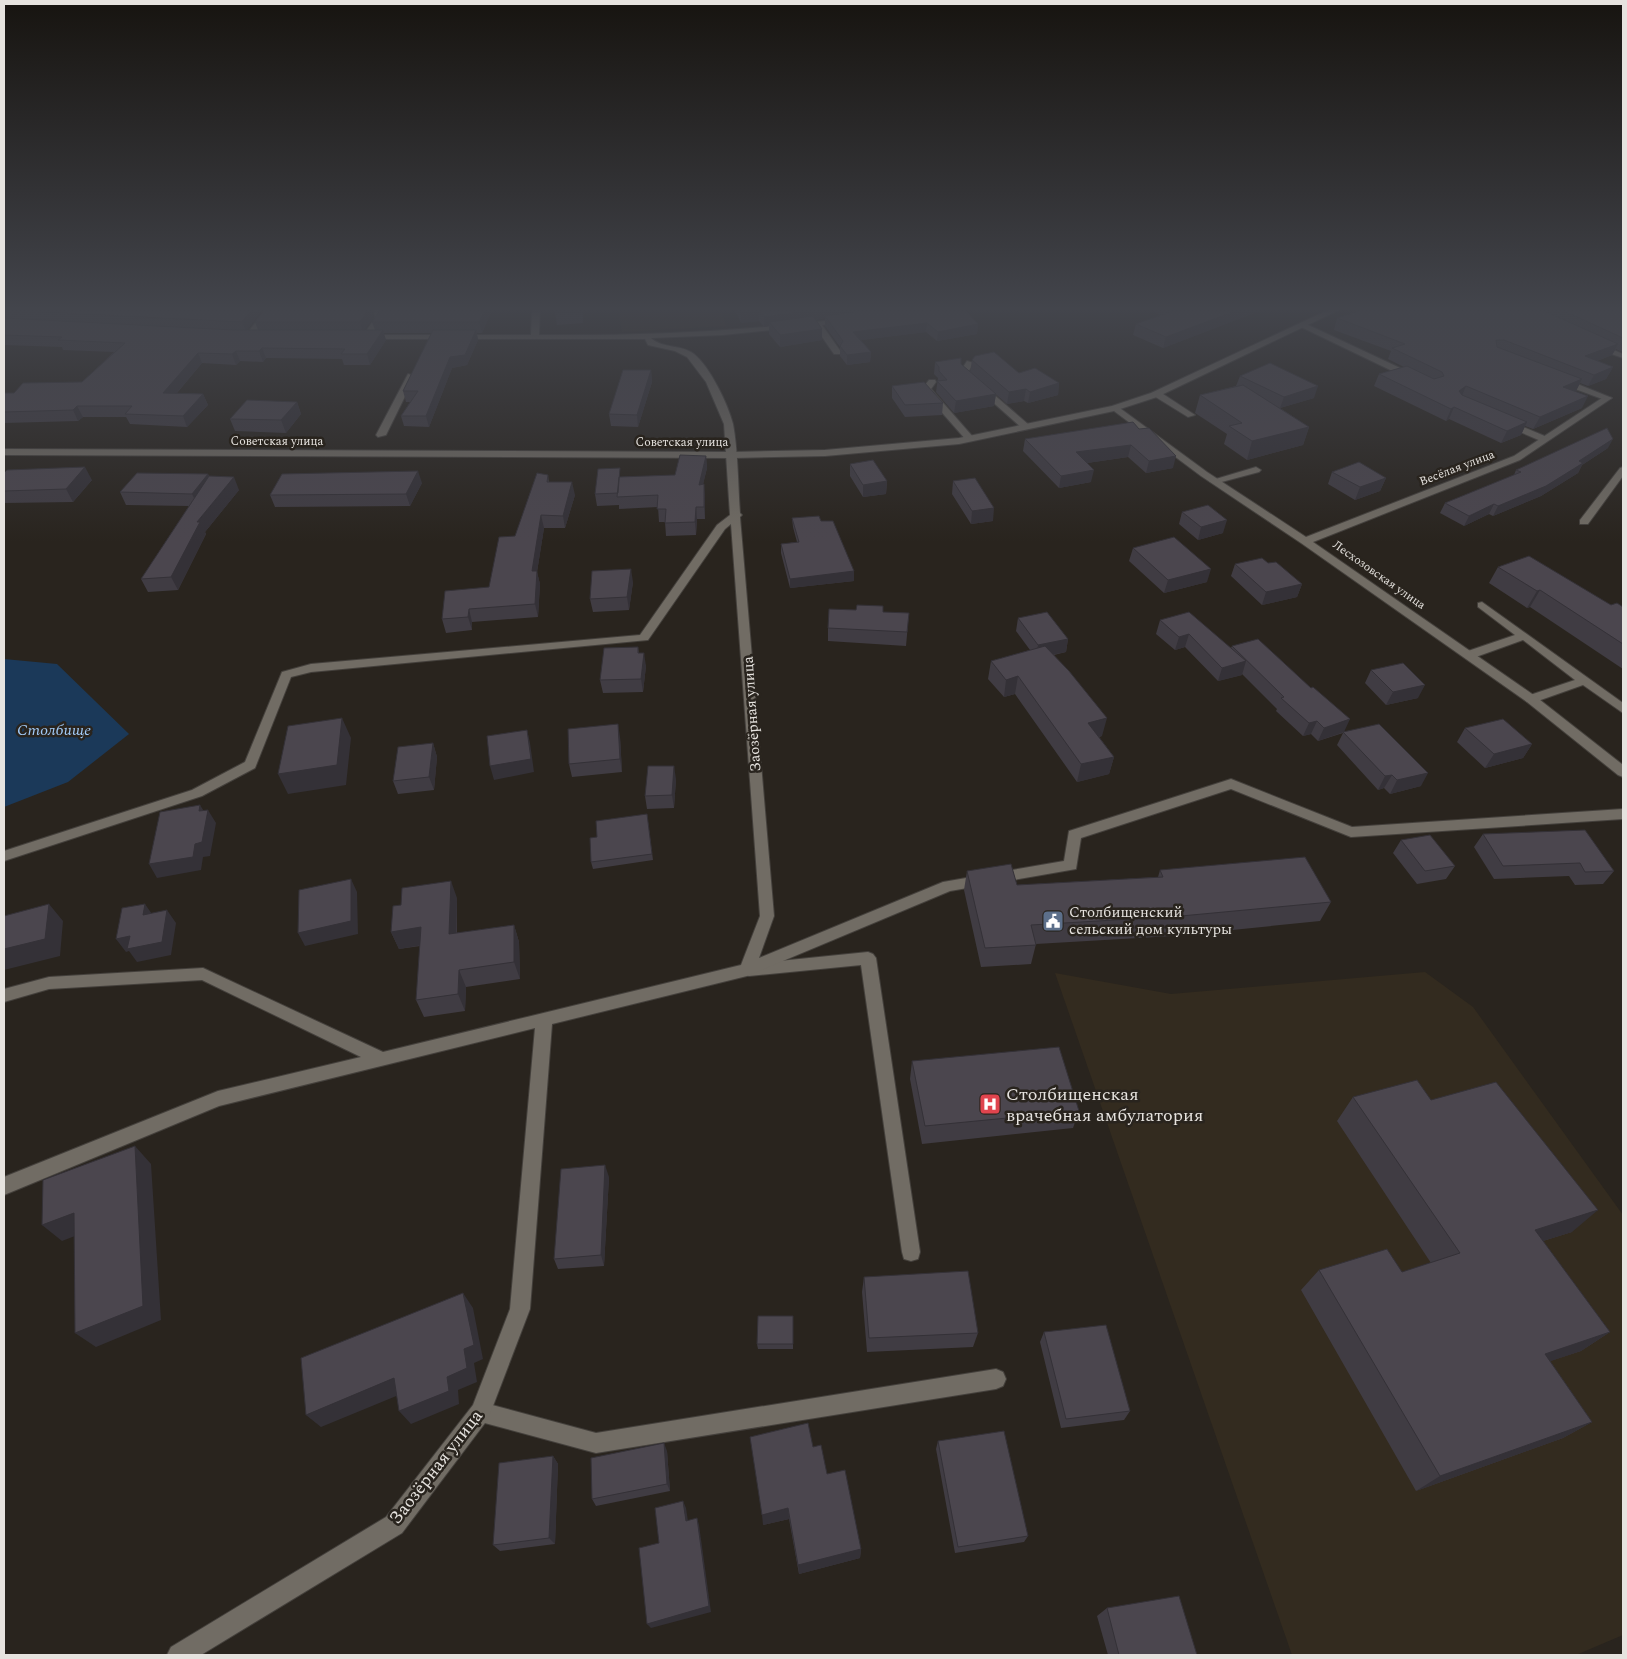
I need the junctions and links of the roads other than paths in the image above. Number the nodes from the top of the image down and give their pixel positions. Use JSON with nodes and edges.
{"nodes":[{"id":1,"x":405,"y":387,"type":"edge"},
{"id":2,"x":712,"y":387,"type":"edge"},
{"id":3,"x":927,"y":387,"type":"edge"},
{"id":4,"x":981,"y":387,"type":"edge"},
{"id":5,"x":1171,"y":387,"type":"edge"},
{"id":6,"x":1580,"y":387,"type":"edge"},
{"id":7,"x":1157,"y":394,"type":"junction"},
{"id":8,"x":1118,"y":407,"type":"junction"},
{"id":9,"x":1191,"y":415,"type":"dead end"},
{"id":10,"x":1494,"y":417,"type":"edge"},
{"id":11,"x":1026,"y":427,"type":"junction"},
{"id":12,"x":1500,"y":429,"type":"edge"},
{"id":13,"x":381,"y":435,"type":"dead end"},
{"id":14,"x":970,"y":439,"type":"junction"},
{"id":15,"x":1540,"y":442,"type":"junction"},
{"id":16,"x":4,"y":452,"type":"edge"},
{"id":17,"x":732,"y":455,"type":"junction"},
{"id":18,"x":1256,"y":470,"type":"dead end"},
{"id":19,"x":1623,"y":470,"type":"edge"},
{"id":20,"x":1214,"y":481,"type":"junction"},
{"id":21,"x":737,"y":515,"type":"junction"},
{"id":22,"x":1584,"y":522,"type":"dead end"},
{"id":23,"x":1305,"y":540,"type":"junction"},
{"id":24,"x":1482,"y":605,"type":"dead end"},
{"id":25,"x":1524,"y":636,"type":"junction"},
{"id":26,"x":1508,"y":641,"type":"joint"},
{"id":27,"x":1486,"y":648,"type":"joint"},
{"id":28,"x":1469,"y":655,"type":"junction"},
{"id":29,"x":1584,"y":681,"type":"junction"},
{"id":30,"x":1531,"y":699,"type":"junction"},
{"id":31,"x":1623,"y":709,"type":"edge"},
{"id":32,"x":1623,"y":772,"type":"edge"},
{"id":33,"x":1623,"y":814,"type":"edge"},
{"id":34,"x":4,"y":856,"type":"edge"},
{"id":35,"x":748,"y":970,"type":"junction"},
{"id":36,"x":4,"y":995,"type":"edge"},
{"id":37,"x":544,"y":1019,"type":"junction"},
{"id":38,"x":384,"y":1060,"type":"junction"},
{"id":39,"x":4,"y":1186,"type":"edge"},
{"id":40,"x":911,"y":1252,"type":"dead end"},
{"id":41,"x":996,"y":1379,"type":"dead end"},
{"id":42,"x":482,"y":1412,"type":"junction"},
{"id":43,"x":179,"y":1655,"type":"edge"}],
"edges":[{"from":1,"to":13,"type":"street"},
{"from":2,"to":17,"type":"street","name":"Заозёрная улица"},
{"from":3,"to":14,"type":"street"},
{"from":4,"to":11,"type":"street"},
{"from":5,"to":7,"type":"street","name":"Советская улица"},
{"from":6,"to":15,"type":"street","name":"Весёлая улица"},
{"from":7,"to":8,"type":"street","name":"Советская улица"},
{"from":7,"to":9,"type":"street"},
{"from":8,"to":11,"type":"street","name":"Советская улица"},
{"from":8,"to":20,"type":"street","name":"Лесхозовская улица"},
{"from":10,"to":15,"type":"street"},
{"from":11,"to":14,"type":"street","name":"Советская улица"},
{"from":12,"to":15,"type":"street"},
{"from":14,"to":17,"type":"street","name":"Советская улица"},
{"from":15,"to":23,"type":"street","name":"Весёлая улица"},
{"from":16,"to":17,"type":"street","name":"Советская улица"},
{"from":17,"to":21,"type":"street","name":"Заозёрная улица"},
{"from":18,"to":20,"type":"street"},
{"from":19,"to":22,"type":"street"},
{"from":20,"to":23,"type":"street","name":"Лесхозовская улица"},
{"from":21,"to":34,"type":"street"},
{"from":21,"to":35,"type":"street","name":"Заозёрная улица"},
{"from":23,"to":28,"type":"street","name":"Лесхозовская улица"},
{"from":24,"to":25,"type":"street"},
{"from":25,"to":26,"type":"street"},
{"from":25,"to":29,"type":"street"},
{"from":26,"to":27,"type":"lane"},
{"from":27,"to":28,"type":"street"},
{"from":28,"to":30,"type":"street","name":"Лесхозовская улица"},
{"from":29,"to":30,"type":"street"},
{"from":29,"to":31,"type":"street"},
{"from":30,"to":32,"type":"street","name":"Лесхозовская улица"},
{"from":33,"to":35,"type":"street"},
{"from":35,"to":37,"type":"street"},
{"from":35,"to":40,"type":"street"},
{"from":36,"to":38,"type":"street"},
{"from":37,"to":38,"type":"street"},
{"from":37,"to":42,"type":"street","name":"Заозёрная улица"},
{"from":38,"to":39,"type":"street"},
{"from":41,"to":42,"type":"lane"},
{"from":42,"to":43,"type":"street","name":"Заозёрная улица"}]}
